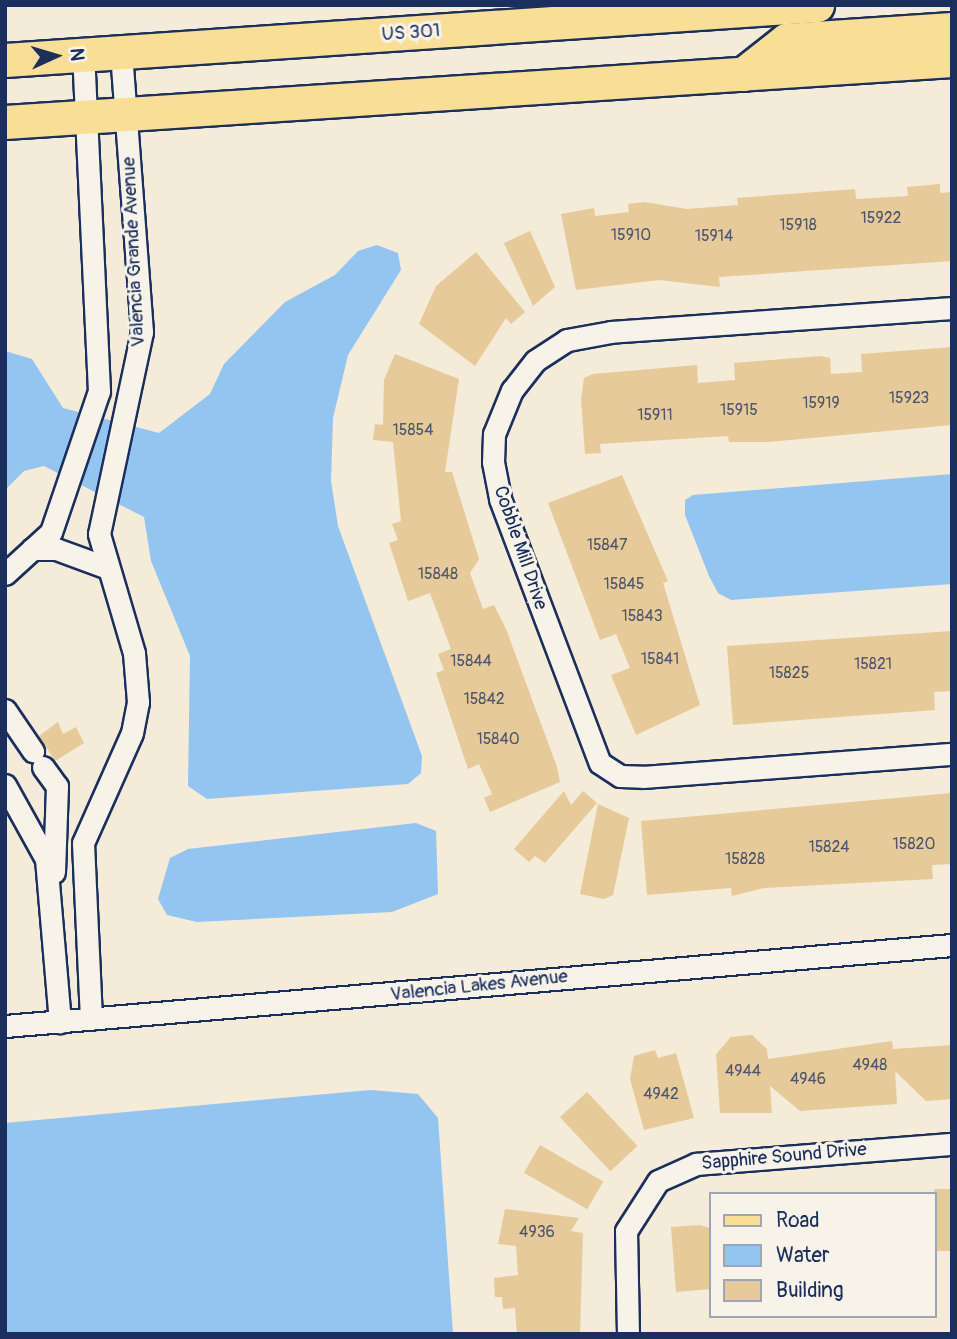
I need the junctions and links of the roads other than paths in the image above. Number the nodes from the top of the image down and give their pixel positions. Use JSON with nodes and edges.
{"nodes":[{"id":1,"x":817,"y":5,"type":"edge"},
{"id":2,"x":952,"y":29,"type":"edge"},
{"id":3,"x":121,"y":52,"type":"junction"},
{"id":4,"x":83,"y":55,"type":"junction"},
{"id":5,"x":5,"y":60,"type":"edge"},
{"id":6,"x":952,"y":60,"type":"edge"},
{"id":7,"x":743,"y":74,"type":"junction"},
{"id":8,"x":125,"y":113,"type":"junction"},
{"id":9,"x":86,"y":116,"type":"junction"},
{"id":10,"x":5,"y":121,"type":"edge"},
{"id":11,"x":952,"y":309,"type":"edge"},
{"id":12,"x":32,"y":549,"type":"junction"},
{"id":13,"x":104,"y":567,"type":"junction"},
{"id":14,"x":5,"y":573,"type":"edge"},
{"id":15,"x":5,"y":710,"type":"edge"},
{"id":16,"x":952,"y":754,"type":"edge"},
{"id":17,"x":5,"y":785,"type":"edge"},
{"id":18,"x":52,"y":908,"type":"junction"},
{"id":19,"x":952,"y":945,"type":"edge"},
{"id":20,"x":91,"y":1019,"type":"junction"},
{"id":21,"x":60,"y":1023,"type":"junction"},
{"id":22,"x":5,"y":1026,"type":"edge"},
{"id":23,"x":952,"y":1144,"type":"edge"},
{"id":24,"x":628,"y":1334,"type":"edge"}],
"edges":[{"from":1,"to":3,"type":"main road","name":"US 301","number":"US 301"},
{"from":2,"to":7,"type":"main road"},
{"from":3,"to":4,"type":"main road","name":"US 301","number":"US 301"},
{"from":3,"to":8,"type":"street","name":"Valencia Grande Avenue"},
{"from":4,"to":5,"type":"main road","name":"US 301","number":"US 301"},
{"from":4,"to":9,"type":"street","name":"Valencia Grande Avenue"},
{"from":6,"to":7,"type":"main road"},
{"from":7,"to":8,"type":"main road"},
{"from":8,"to":9,"type":"main road"},
{"from":8,"to":13,"type":"street","name":"Valencia Grande Avenue"},
{"from":9,"to":10,"type":"main road"},
{"from":9,"to":12,"type":"street","name":"Valencia Grande Avenue"},
{"from":11,"to":16,"type":"street","name":"Cobble Mill Drive"},
{"from":12,"to":13,"type":"street"},
{"from":12,"to":14,"type":"street","name":"Valencia Grande Avenue"},
{"from":13,"to":20,"type":"street","name":"Valencia Grande Avenue"},
{"from":15,"to":18,"type":"street"},
{"from":17,"to":18,"type":"street"},
{"from":18,"to":21,"type":"street"},
{"from":19,"to":20,"type":"street","name":"Valencia Lakes Avenue"},
{"from":20,"to":21,"type":"street","name":"Valencia Lakes Avenue"},
{"from":21,"to":22,"type":"street","name":"Valencia Lakes Avenue"},
{"from":23,"to":24,"type":"street","name":"Sapphire Sound Drive"}]}
